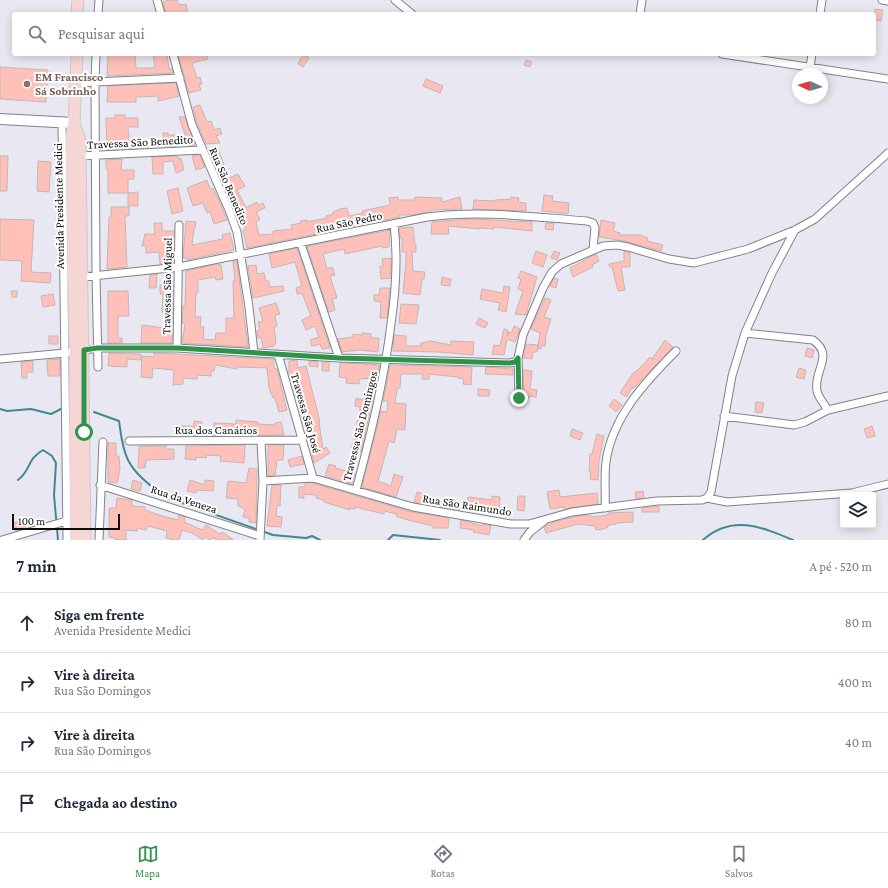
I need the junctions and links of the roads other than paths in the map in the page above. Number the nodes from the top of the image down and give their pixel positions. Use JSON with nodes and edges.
{"nodes":[{"id":1,"x":78,"y":0,"type":"edge"},
{"id":2,"x":99,"y":0,"type":"edge"},
{"id":3,"x":157,"y":0,"type":"edge"},
{"id":4,"x":395,"y":0,"type":"edge"},
{"id":5,"x":642,"y":0,"type":"edge"},
{"id":6,"x":822,"y":0,"type":"edge"},
{"id":7,"x":882,"y":0,"type":"edge"},
{"id":8,"x":888,"y":1,"type":"edge"},
{"id":9,"x":77,"y":12,"type":"edge"},
{"id":10,"x":98,"y":12,"type":"edge"},
{"id":11,"x":160,"y":12,"type":"edge"},
{"id":12,"x":410,"y":12,"type":"edge"},
{"id":13,"x":640,"y":12,"type":"edge"},
{"id":14,"x":820,"y":12,"type":"edge"},
{"id":15,"x":76,"y":56,"type":"edge"},
{"id":16,"x":96,"y":56,"type":"edge"},
{"id":17,"x":174,"y":56,"type":"edge"},
{"id":18,"x":736,"y":56,"type":"edge"},
{"id":19,"x":812,"y":56,"type":"edge"},
{"id":20,"x":810,"y":67,"type":"junction"},
{"id":21,"x":180,"y":78,"type":"junction"},
{"id":22,"x":888,"y":79,"type":"edge"},
{"id":23,"x":95,"y":82,"type":"junction"},
{"id":24,"x":76,"y":83,"type":"junction"},
{"id":25,"x":0,"y":118,"type":"edge"},
{"id":26,"x":62,"y":123,"type":"junction"},
{"id":27,"x":74,"y":123,"type":"junction"},
{"id":28,"x":202,"y":150,"type":"junction"},
{"id":29,"x":888,"y":153,"type":"edge"},
{"id":30,"x":80,"y":156,"type":"junction"},
{"id":31,"x":96,"y":156,"type":"junction"},
{"id":32,"x":394,"y":224,"type":"junction"},
{"id":33,"x":179,"y":225,"type":"dead end"},
{"id":34,"x":795,"y":230,"type":"junction"},
{"id":35,"x":301,"y":244,"type":"junction"},
{"id":36,"x":593,"y":249,"type":"junction"},
{"id":37,"x":242,"y":255,"type":"junction"},
{"id":38,"x":179,"y":267,"type":"junction"},
{"id":39,"x":96,"y":275,"type":"junction"},
{"id":40,"x":83,"y":277,"type":"junction"},
{"id":41,"x":745,"y":333,"type":"junction"},
{"id":42,"x":97,"y":348,"type":"junction"},
{"id":43,"x":177,"y":348,"type":"junction"},
{"id":44,"x":676,"y":350,"type":"dead end"},
{"id":45,"x":74,"y":352,"type":"junction"},
{"id":46,"x":254,"y":353,"type":"junction"},
{"id":47,"x":278,"y":354,"type":"junction"},
{"id":48,"x":340,"y":358,"type":"junction"},
{"id":49,"x":518,"y":358,"type":"junction"},
{"id":50,"x":0,"y":359,"type":"edge"},
{"id":51,"x":387,"y":359,"type":"junction"},
{"id":52,"x":98,"y":367,"type":"dead end"},
{"id":53,"x":888,"y":396,"type":"edge"},
{"id":54,"x":519,"y":398,"type":"dead end"},
{"id":55,"x":828,"y":410,"type":"junction"},
{"id":56,"x":724,"y":416,"type":"junction"},
{"id":57,"x":302,"y":440,"type":"junction"},
{"id":58,"x":130,"y":441,"type":"dead end"},
{"id":59,"x":261,"y":441,"type":"junction"},
{"id":60,"x":103,"y":442,"type":"dead end"},
{"id":61,"x":313,"y":478,"type":"junction"},
{"id":62,"x":263,"y":481,"type":"junction"},
{"id":63,"x":888,"y":484,"type":"edge"},
{"id":64,"x":100,"y":485,"type":"junction"},
{"id":65,"x":356,"y":490,"type":"junction"},
{"id":66,"x":707,"y":498,"type":"junction"},
{"id":67,"x":605,"y":508,"type":"junction"},
{"id":68,"x":551,"y":517,"type":"junction"},
{"id":69,"x":66,"y":521,"type":"junction"},
{"id":70,"x":260,"y":537,"type":"edge"},
{"id":71,"x":2,"y":540,"type":"edge"},
{"id":72,"x":66,"y":540,"type":"edge"},
{"id":73,"x":76,"y":540,"type":"edge"},
{"id":74,"x":86,"y":540,"type":"edge"},
{"id":75,"x":99,"y":540,"type":"edge"},
{"id":76,"x":524,"y":540,"type":"edge"}],
"edges":[{"from":1,"to":9,"type":"main road"},
{"from":2,"to":10,"type":"street"},
{"from":3,"to":11,"type":"street"},
{"from":4,"to":12,"type":"street"},
{"from":5,"to":13,"type":"street"},
{"from":6,"to":14,"type":"street"},
{"from":7,"to":8,"type":"street"},
{"from":15,"to":24,"type":"main road"},
{"from":16,"to":23,"type":"street"},
{"from":17,"to":21,"type":"street","name":"Rua São Benedito"},
{"from":18,"to":20,"type":"street"},
{"from":19,"to":20,"type":"street"},
{"from":20,"to":22,"type":"street"},
{"from":21,"to":23,"type":"street"},
{"from":21,"to":28,"type":"street","name":"Rua São Benedito"},
{"from":23,"to":24,"type":"street"},
{"from":23,"to":31,"type":"street"},
{"from":24,"to":27,"type":"main road"},
{"from":25,"to":26,"type":"street"},
{"from":26,"to":27,"type":"street"},
{"from":26,"to":45,"type":"street"},
{"from":27,"to":30,"type":"main road","name":"Avenida Presidente Medici"},
{"from":27,"to":45,"type":"main road","name":"Avenida Presidente Medici"},
{"from":28,"to":31,"type":"street","name":"Travessa São Benedito"},
{"from":28,"to":37,"type":"street","name":"Rua São Benedito"},
{"from":29,"to":34,"type":"street"},
{"from":30,"to":31,"type":"street","name":"Travessa São Benedito"},
{"from":30,"to":40,"type":"main road","name":"Avenida Presidente Medici"},
{"from":31,"to":39,"type":"street"},
{"from":32,"to":35,"type":"street","name":"Rua São Pedro"},
{"from":32,"to":36,"type":"street","name":"Rua São Pedro"},
{"from":32,"to":51,"type":"street","name":"Travessa São Domingos"},
{"from":33,"to":38,"type":"street","name":"Travessa São Miguel"},
{"from":34,"to":36,"type":"street"},
{"from":34,"to":41,"type":"street"},
{"from":35,"to":37,"type":"street","name":"Rua São Pedro"},
{"from":35,"to":48,"type":"street"},
{"from":36,"to":49,"type":"street"},
{"from":37,"to":38,"type":"street","name":"Rua São Pedro"},
{"from":37,"to":46,"type":"street","name":"Rua São Benedito"},
{"from":38,"to":39,"type":"street","name":"Rua São Pedro"},
{"from":38,"to":43,"type":"street","name":"Travessa São Miguel"},
{"from":39,"to":40,"type":"street","name":"Rua São Pedro"},
{"from":39,"to":42,"type":"street"},
{"from":40,"to":45,"type":"main road","name":"Avenida Presidente Medici"},
{"from":41,"to":55,"type":"street"},
{"from":41,"to":56,"type":"street"},
{"from":42,"to":43,"type":"street"},
{"from":42,"to":45,"type":"street"},
{"from":42,"to":52,"type":"street"},
{"from":43,"to":46,"type":"street"},
{"from":44,"to":67,"type":"street"},
{"from":45,"to":50,"type":"street"},
{"from":45,"to":69,"type":"street"},
{"from":45,"to":73,"type":"main road","name":"Avenida Presidente Medici"},
{"from":45,"to":74,"type":"main road","name":"Avenida Presidente Medici"},
{"from":46,"to":47,"type":"street"},
{"from":47,"to":48,"type":"street"},
{"from":47,"to":57,"type":"street","name":"Travessa São José"},
{"from":48,"to":51,"type":"street"},
{"from":49,"to":51,"type":"street"},
{"from":49,"to":54,"type":"street"},
{"from":51,"to":65,"type":"street","name":"Travessa São Domingos"},
{"from":53,"to":55,"type":"street"},
{"from":55,"to":56,"type":"street"},
{"from":56,"to":66,"type":"street"},
{"from":57,"to":59,"type":"street","name":"Rua dos Canários"},
{"from":57,"to":61,"type":"street","name":"Travessa São José"},
{"from":58,"to":59,"type":"street","name":"Rua dos Canários"},
{"from":59,"to":62,"type":"street"},
{"from":60,"to":64,"type":"street"},
{"from":61,"to":62,"type":"street","name":"Rua São Raimundo"},
{"from":61,"to":65,"type":"street","name":"Rua São Raimundo"},
{"from":62,"to":70,"type":"street"},
{"from":63,"to":66,"type":"street"},
{"from":64,"to":70,"type":"street","name":"Rua da Veneza"},
{"from":64,"to":75,"type":"street"},
{"from":65,"to":68,"type":"street","name":"Rua São Raimundo"},
{"from":66,"to":67,"type":"street","name":"Rua São Raimundo"},
{"from":67,"to":68,"type":"street","name":"Rua São Raimundo"},
{"from":68,"to":76,"type":"street"},
{"from":69,"to":71,"type":"street"},
{"from":69,"to":72,"type":"street"}]}
